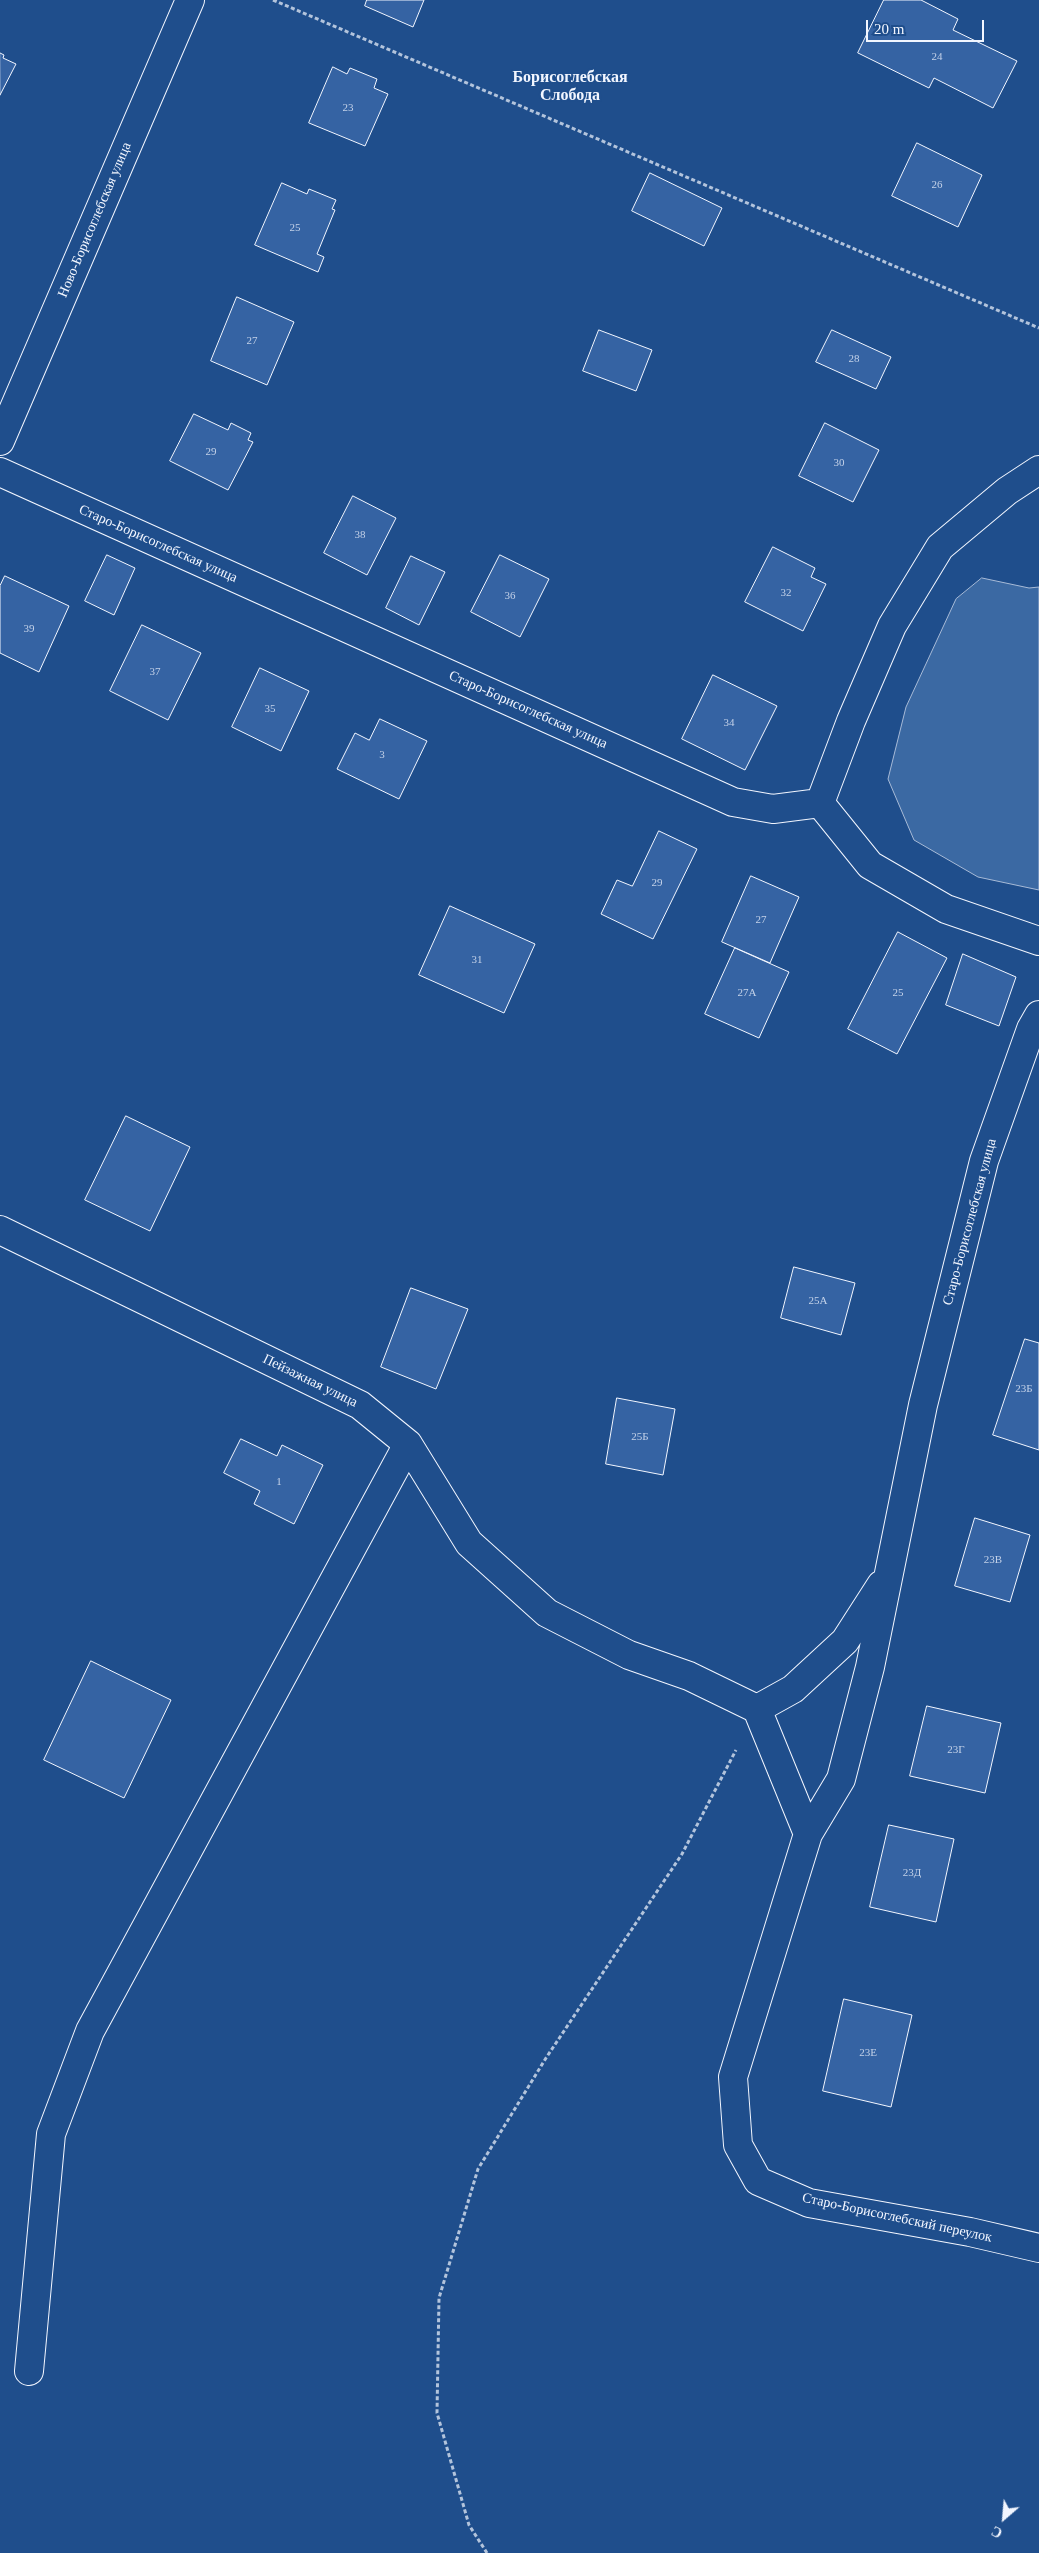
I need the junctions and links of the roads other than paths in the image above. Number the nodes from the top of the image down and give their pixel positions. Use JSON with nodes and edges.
{"nodes":[{"id":1,"x":190,"y":0,"type":"edge"},
{"id":2,"x":0,"y":441,"type":"edge"},
{"id":3,"x":1039,"y":470,"type":"edge"},
{"id":4,"x":0,"y":472,"type":"edge"},
{"id":5,"x":820,"y":803,"type":"junction"},
{"id":6,"x":1039,"y":941,"type":"edge"},
{"id":7,"x":1039,"y":1015,"type":"edge"},
{"id":8,"x":0,"y":1230,"type":"edge"},
{"id":9,"x":408,"y":1444,"type":"junction"},
{"id":10,"x":891,"y":1570,"type":"junction"},
{"id":11,"x":757,"y":1709,"type":"junction"},
{"id":12,"x":808,"y":1834,"type":"junction"},
{"id":13,"x":758,"y":2181,"type":"joint"},
{"id":14,"x":1039,"y":2248,"type":"edge"},
{"id":15,"x":29,"y":2371,"type":"dead end"}],
"edges":[{"from":1,"to":2,"type":"street","name":"Ново-Борисоглебская улица"},
{"from":3,"to":5,"type":"street"},
{"from":4,"to":5,"type":"street","name":"Старо-Борисоглебская улица"},
{"from":5,"to":6,"type":"street"},
{"from":7,"to":10,"type":"street","name":"Старо-Борисоглебская улица"},
{"from":8,"to":9,"type":"street","name":"Пейзажная улица"},
{"from":9,"to":11,"type":"street","name":"Пейзажная улица"},
{"from":9,"to":15,"type":"street"},
{"from":10,"to":11,"type":"street"},
{"from":10,"to":12,"type":"street","name":"Старо-Борисоглебская улица"},
{"from":11,"to":12,"type":"street"},
{"from":12,"to":13,"type":"street","name":"Старо-Борисоглебская улица"},
{"from":13,"to":14,"type":"street","name":"Старо-Борисоглебский переулок"}]}
